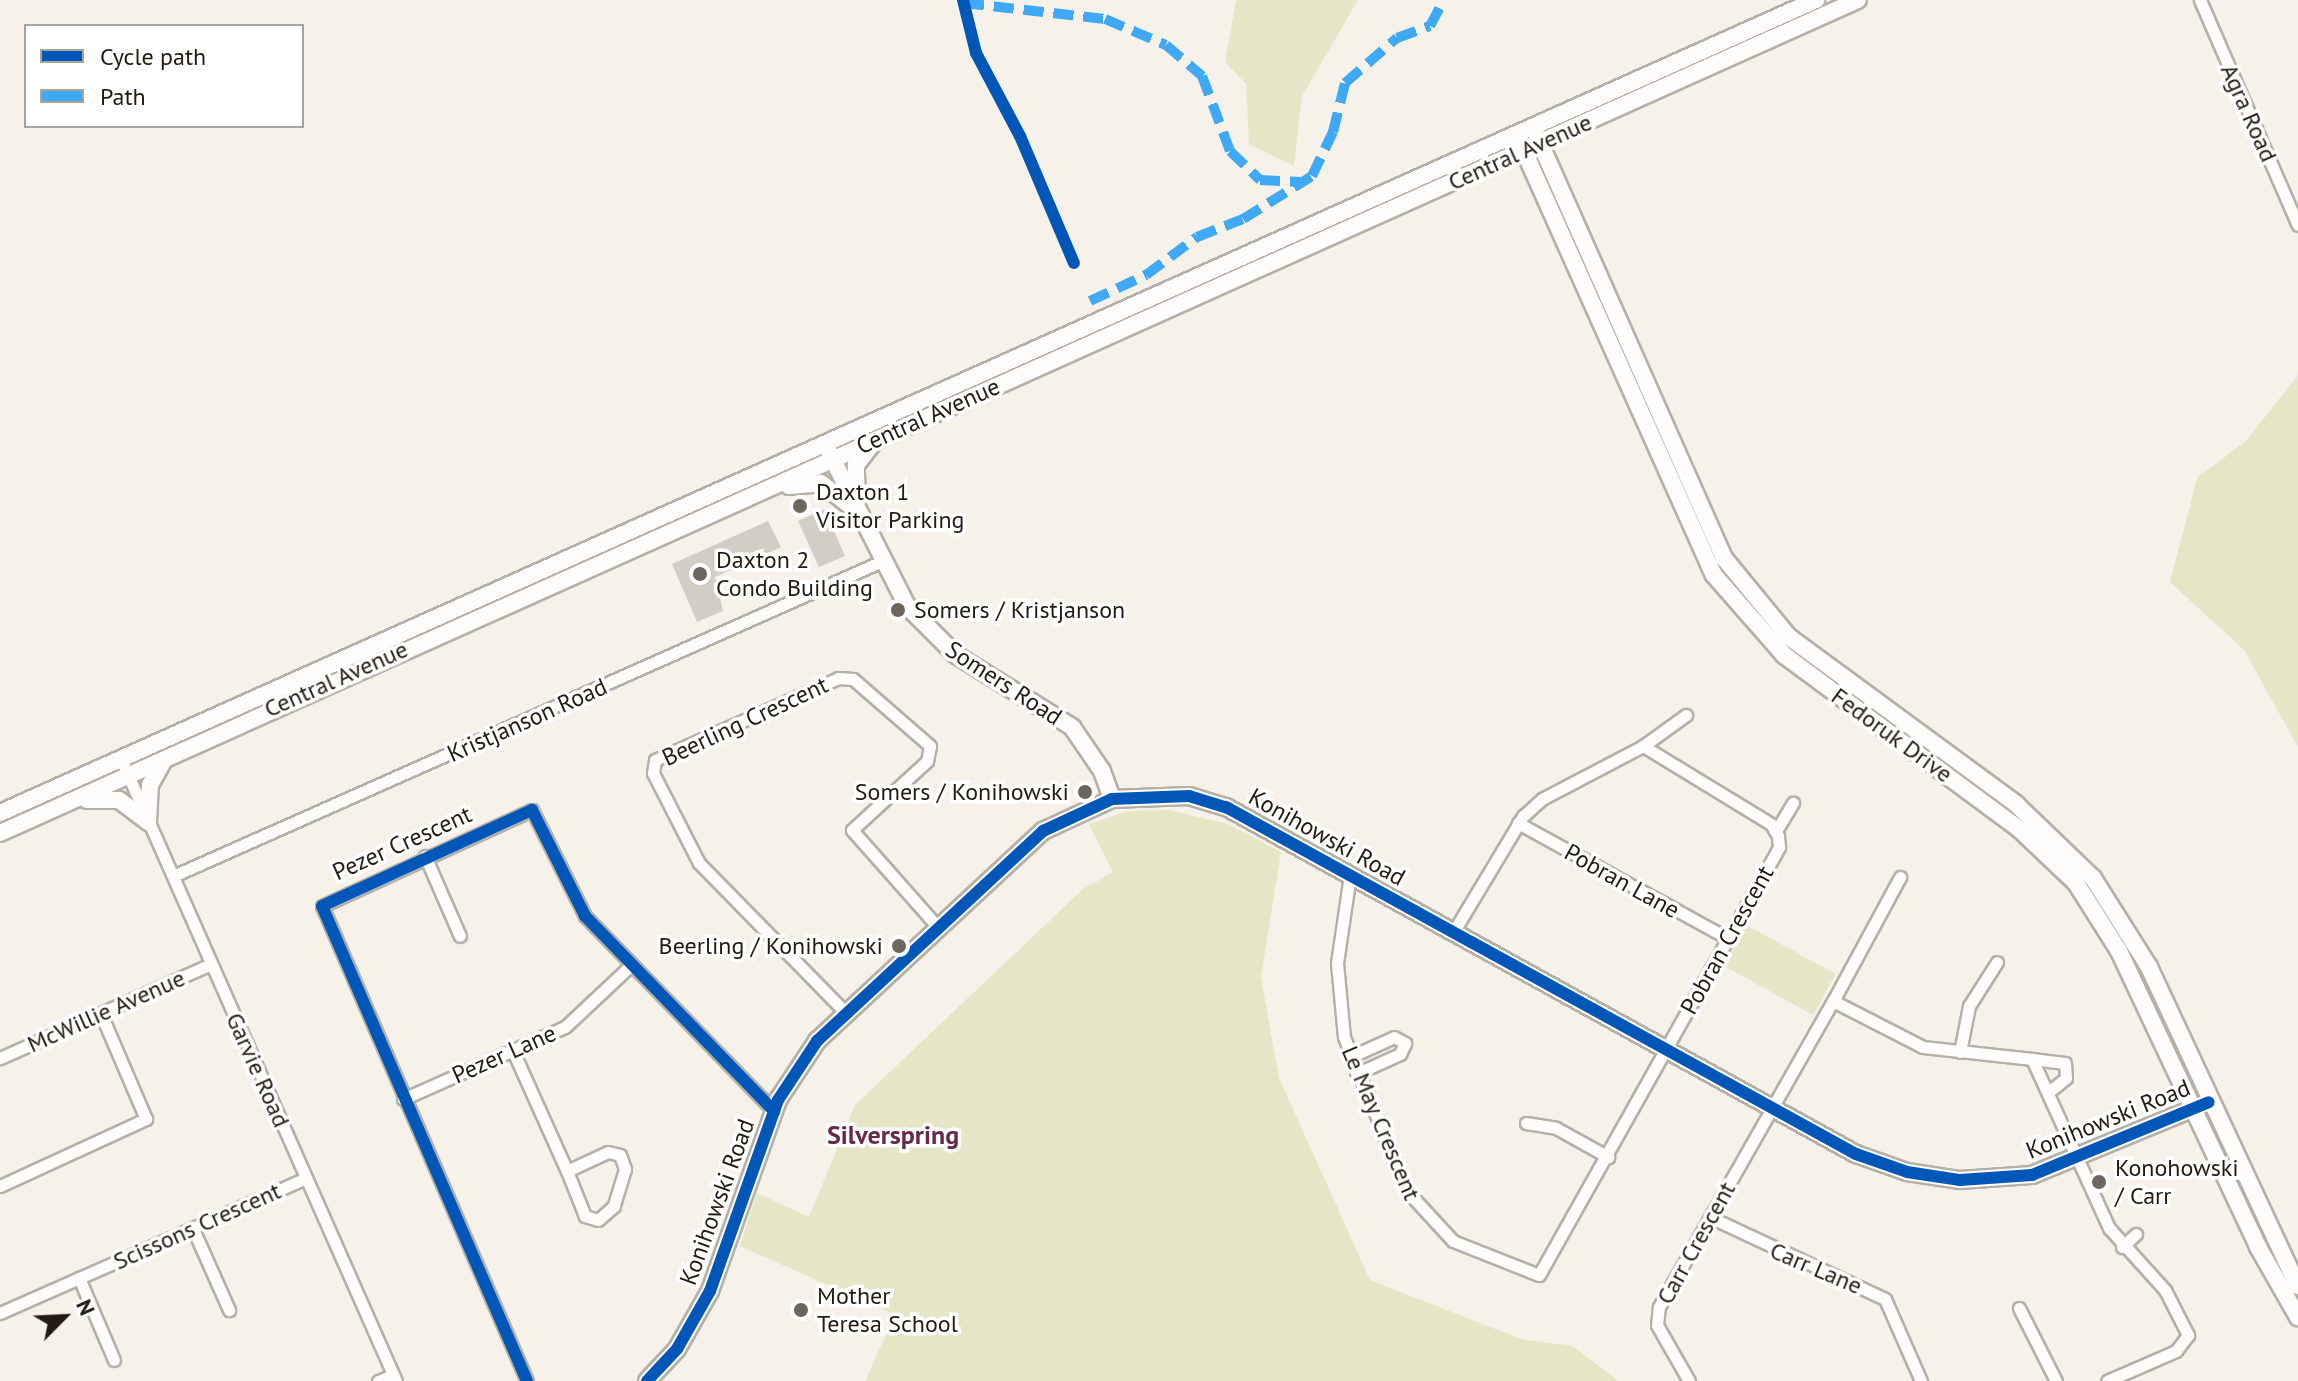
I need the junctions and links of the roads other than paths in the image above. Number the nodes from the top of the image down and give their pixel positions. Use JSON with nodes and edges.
{"nodes":[{"id":1,"x":1816,"y":0,"type":"edge"},
{"id":2,"x":1858,"y":0,"type":"edge"},
{"id":3,"x":2200,"y":0,"type":"edge"},
{"id":4,"x":1533,"y":127,"type":"junction"},
{"id":5,"x":1516,"y":134,"type":"junction"},
{"id":6,"x":1540,"y":143,"type":"junction"},
{"id":7,"x":1524,"y":151,"type":"junction"},
{"id":8,"x":2298,"y":225,"type":"edge"},
{"id":9,"x":878,"y":439,"type":"junction"},
{"id":10,"x":828,"y":451,"type":"junction"},
{"id":11,"x":760,"y":492,"type":"junction"},
{"id":12,"x":859,"y":515,"type":"junction"},
{"id":13,"x":880,"y":562,"type":"junction"},
{"id":14,"x":1686,"y":715,"type":"dead end"},
{"id":15,"x":1643,"y":746,"type":"junction"},
{"id":16,"x":166,"y":757,"type":"junction"},
{"id":17,"x":121,"y":759,"type":"junction"},
{"id":18,"x":128,"y":776,"type":"junction"},
{"id":19,"x":1112,"y":799,"type":"junction"},
{"id":20,"x":69,"y":802,"type":"junction"},
{"id":21,"x":1793,"y":803,"type":"dead end"},
{"id":22,"x":0,"y":813,"type":"edge"},
{"id":23,"x":148,"y":822,"type":"junction"},
{"id":24,"x":1518,"y":823,"type":"junction"},
{"id":25,"x":1776,"y":831,"type":"junction"},
{"id":26,"x":0,"y":833,"type":"edge"},
{"id":27,"x":425,"y":856,"type":"junction"},
{"id":28,"x":1350,"y":875,"type":"junction"},
{"id":29,"x":173,"y":876,"type":"junction"},
{"id":30,"x":1900,"y":877,"type":"dead end"},
{"id":31,"x":937,"y":926,"type":"junction"},
{"id":32,"x":1454,"y":931,"type":"junction"},
{"id":33,"x":460,"y":936,"type":"dead end"},
{"id":34,"x":1727,"y":938,"type":"junction"},
{"id":35,"x":1997,"y":962,"type":"dead end"},
{"id":36,"x":211,"y":964,"type":"junction"},
{"id":37,"x":631,"y":965,"type":"junction"},
{"id":38,"x":1833,"y":1001,"type":"junction"},
{"id":39,"x":845,"y":1012,"type":"junction"},
{"id":40,"x":101,"y":1014,"type":"junction"},
{"id":41,"x":1668,"y":1048,"type":"junction"},
{"id":42,"x":513,"y":1051,"type":"junction"},
{"id":43,"x":1960,"y":1052,"type":"junction"},
{"id":44,"x":1350,"y":1057,"type":"junction"},
{"id":45,"x":0,"y":1058,"type":"edge"},
{"id":46,"x":2032,"y":1059,"type":"junction"},
{"id":47,"x":1356,"y":1074,"type":"junction"},
{"id":48,"x":2049,"y":1092,"type":"junction"},
{"id":49,"x":403,"y":1099,"type":"junction"},
{"id":50,"x":2209,"y":1102,"type":"junction"},
{"id":51,"x":1772,"y":1107,"type":"junction"},
{"id":52,"x":2194,"y":1109,"type":"junction"},
{"id":53,"x":774,"y":1111,"type":"junction"},
{"id":54,"x":1526,"y":1123,"type":"dead end"},
{"id":55,"x":1608,"y":1157,"type":"junction"},
{"id":56,"x":2078,"y":1160,"type":"junction"},
{"id":57,"x":567,"y":1171,"type":"junction"},
{"id":58,"x":306,"y":1178,"type":"junction"},
{"id":59,"x":0,"y":1186,"type":"edge"},
{"id":60,"x":1710,"y":1217,"type":"junction"},
{"id":61,"x":193,"y":1229,"type":"junction"},
{"id":62,"x":2136,"y":1234,"type":"dead end"},
{"id":63,"x":2122,"y":1247,"type":"junction"},
{"id":64,"x":79,"y":1278,"type":"junction"},
{"id":65,"x":2298,"y":1286,"type":"edge"},
{"id":66,"x":2019,"y":1308,"type":"dead end"},
{"id":67,"x":229,"y":1310,"type":"dead end"},
{"id":68,"x":0,"y":1313,"type":"edge"},
{"id":69,"x":2298,"y":1317,"type":"edge"},
{"id":70,"x":114,"y":1360,"type":"dead end"},
{"id":71,"x":394,"y":1378,"type":"edge"},
{"id":72,"x":378,"y":1381,"type":"edge"},
{"id":73,"x":527,"y":1381,"type":"edge"},
{"id":74,"x":647,"y":1381,"type":"edge"},
{"id":75,"x":1689,"y":1381,"type":"edge"},
{"id":76,"x":1921,"y":1381,"type":"edge"},
{"id":77,"x":2056,"y":1381,"type":"edge"},
{"id":78,"x":2107,"y":1381,"type":"edge"}],
"edges":[{"from":1,"to":4,"type":"main road","name":"Central Avenue"},
{"from":2,"to":6,"type":"main road","name":"Central Avenue"},
{"from":3,"to":8,"type":"street","name":"Agra Road"},
{"from":4,"to":5,"type":"main road","name":"Central Avenue"},
{"from":4,"to":6,"type":"main road","name":"Fedoruk Drive"},
{"from":5,"to":7,"type":"main road","name":"Fedoruk Drive"},
{"from":5,"to":10,"type":"main road","name":"Central Avenue"},
{"from":6,"to":7,"type":"main road","name":"Central Avenue"},
{"from":6,"to":50,"type":"main road","name":"Fedoruk Drive"},
{"from":7,"to":9,"type":"main road","name":"Central Avenue"},
{"from":7,"to":52,"type":"main road","name":"Fedoruk Drive"},
{"from":9,"to":10,"type":"main road","name":"Central Avenue"},
{"from":9,"to":12,"type":"main road"},
{"from":10,"to":11,"type":"main road","name":"Central Avenue"},
{"from":10,"to":12,"type":"main road","name":"Somers Road"},
{"from":10,"to":17,"type":"main road","name":"Central Avenue"},
{"from":11,"to":12,"type":"main road"},
{"from":11,"to":16,"type":"main road","name":"Central Avenue"},
{"from":12,"to":13,"type":"main road","name":"Somers Road"},
{"from":13,"to":19,"type":"main road","name":"Somers Road"},
{"from":13,"to":29,"type":"street","name":"Kristjanson Road"},
{"from":14,"to":15,"type":"street"},
{"from":15,"to":24,"type":"street"},
{"from":15,"to":25,"type":"street","name":"Pobran Crescent"},
{"from":16,"to":18,"type":"main road","name":"Central Avenue"},
{"from":16,"to":23,"type":"main road"},
{"from":17,"to":18,"type":"street","name":"Garvie Road"},
{"from":17,"to":22,"type":"main road","name":"Central Avenue"},
{"from":18,"to":20,"type":"main road","name":"Central Avenue"},
{"from":18,"to":23,"type":"street","name":"Garvie Road"},
{"from":19,"to":28,"type":"main road","name":"Konihowski Road"},
{"from":19,"to":31,"type":"main road","name":"Konihowski Road"},
{"from":20,"to":23,"type":"main road"},
{"from":20,"to":26,"type":"main road","name":"Central Avenue"},
{"from":21,"to":25,"type":"street"},
{"from":23,"to":29,"type":"street","name":"Garvie Road"},
{"from":24,"to":32,"type":"street"},
{"from":24,"to":34,"type":"street","name":"Pobran Lane"},
{"from":25,"to":34,"type":"street","name":"Pobran Crescent"},
{"from":27,"to":33,"type":"street"},
{"from":27,"to":37,"type":"street","name":"Pezer Crescent"},
{"from":27,"to":49,"type":"street","name":"Pezer Crescent"},
{"from":28,"to":32,"type":"main road","name":"Konihowski Road"},
{"from":28,"to":44,"type":"street","name":"Le May Crescent"},
{"from":29,"to":36,"type":"street","name":"Garvie Road"},
{"from":30,"to":38,"type":"street","name":"Carr Crescent"},
{"from":31,"to":39,"type":"main road","name":"Konihowski Road"},
{"from":31,"to":39,"type":"street","name":"Beerling Crescent"},
{"from":32,"to":41,"type":"main road","name":"Konihowski Road"},
{"from":34,"to":41,"type":"street","name":"Pobran Crescent"},
{"from":35,"to":43,"type":"street"},
{"from":36,"to":40,"type":"street","name":"McWillie Avenue"},
{"from":36,"to":58,"type":"street","name":"Garvie Road"},
{"from":37,"to":42,"type":"street","name":"Pezer Lane"},
{"from":37,"to":53,"type":"street","name":"Pezer Crescent"},
{"from":38,"to":43,"type":"street"},
{"from":38,"to":51,"type":"street","name":"Carr Crescent"},
{"from":39,"to":53,"type":"main road","name":"Konihowski Road"},
{"from":40,"to":45,"type":"street","name":"McWillie Avenue"},
{"from":40,"to":59,"type":"street"},
{"from":41,"to":51,"type":"main road","name":"Konihowski Road"},
{"from":41,"to":55,"type":"street","name":"Le May Crescent"},
{"from":42,"to":49,"type":"street","name":"Pezer Lane"},
{"from":42,"to":57,"type":"street"},
{"from":43,"to":46,"type":"street"},
{"from":44,"to":47,"type":"street","name":"Le May Crescent"},
{"from":44,"to":47,"type":"street"},
{"from":46,"to":48,"type":"street"},
{"from":46,"to":48,"type":"street"},
{"from":47,"to":55,"type":"street","name":"Le May Crescent"},
{"from":48,"to":56,"type":"street"},
{"from":49,"to":73,"type":"street","name":"Pezer Crescent"},
{"from":50,"to":52,"type":"main road","name":"Konihowski Road"},
{"from":50,"to":65,"type":"main road","name":"Fedoruk Drive"},
{"from":51,"to":56,"type":"main road","name":"Konihowski Road"},
{"from":51,"to":60,"type":"street","name":"Carr Crescent"},
{"from":52,"to":56,"type":"main road","name":"Konihowski Road"},
{"from":52,"to":69,"type":"main road","name":"Fedoruk Drive"},
{"from":53,"to":74,"type":"main road","name":"Konihowski Road"},
{"from":54,"to":55,"type":"street"},
{"from":56,"to":63,"type":"street"},
{"from":57,"to":57,"type":"street"},
{"from":58,"to":61,"type":"street","name":"Scissons Crescent"},
{"from":58,"to":71,"type":"street","name":"Garvie Road"},
{"from":60,"to":75,"type":"street","name":"Carr Crescent"},
{"from":60,"to":76,"type":"street","name":"Carr Lane"},
{"from":61,"to":64,"type":"street","name":"Scissons Crescent"},
{"from":61,"to":67,"type":"street"},
{"from":62,"to":63,"type":"street"},
{"from":63,"to":78,"type":"street"},
{"from":64,"to":68,"type":"street","name":"Scissons Crescent"},
{"from":64,"to":70,"type":"street"},
{"from":66,"to":77,"type":"street"},
{"from":71,"to":72,"type":"street"}]}
